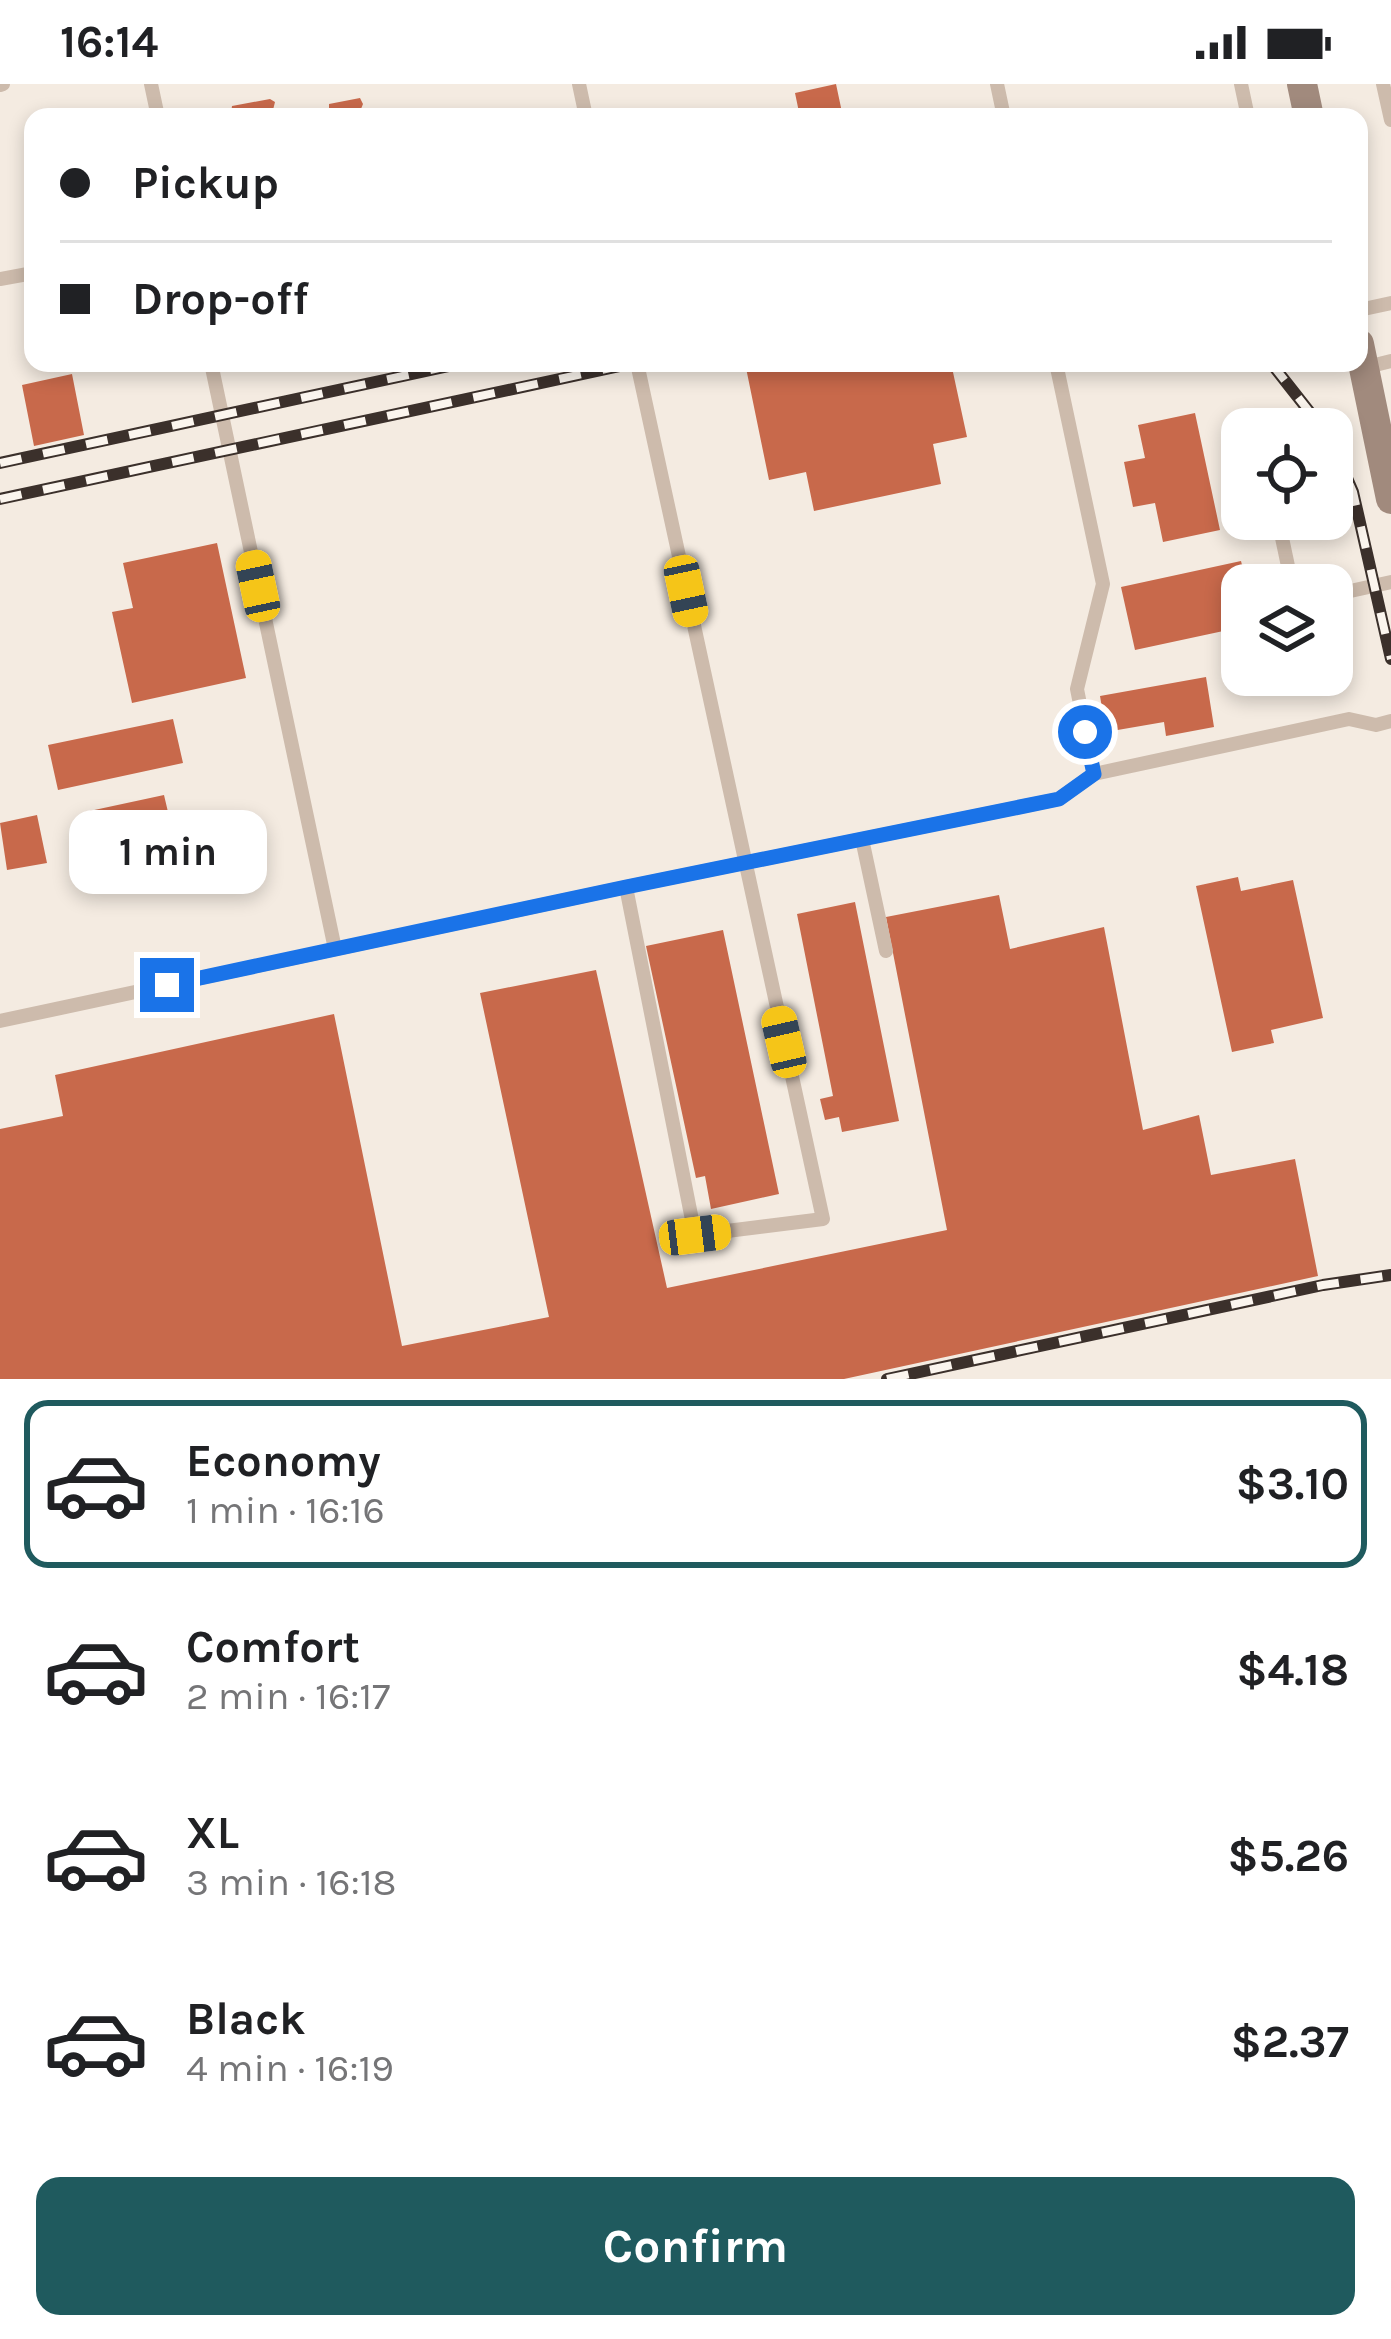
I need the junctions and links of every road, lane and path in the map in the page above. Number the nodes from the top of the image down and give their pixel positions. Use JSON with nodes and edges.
{"nodes":[{"id":1,"x":1383,"y":84,"type":"edge"},
{"id":2,"x":1391,"y":120,"type":"edge"},
{"id":3,"x":1371,"y":358,"type":"edge"},
{"id":4,"x":213,"y":372,"type":"edge"},
{"id":5,"x":639,"y":372,"type":"edge"},
{"id":6,"x":1058,"y":372,"type":"edge"},
{"id":7,"x":1391,"y":499,"type":"edge"},
{"id":8,"x":1391,"y":582,"type":"edge"},
{"id":9,"x":1353,"y":591,"type":"edge"},
{"id":10,"x":1391,"y":721,"type":"edge"},
{"id":11,"x":1094,"y":774,"type":"junction"},
{"id":12,"x":862,"y":839,"type":"junction"},
{"id":13,"x":744,"y":865,"type":"junction"},
{"id":14,"x":626,"y":887,"type":"junction"},
{"id":15,"x":335,"y":949,"type":"junction"},
{"id":16,"x":886,"y":951,"type":"dead end"},
{"id":17,"x":0,"y":1021,"type":"edge"}],
"edges":[{"from":1,"to":2,"type":"lane"},
{"from":3,"to":7,"type":"street"},
{"from":4,"to":15,"type":"lane"},
{"from":5,"to":13,"type":"lane"},
{"from":6,"to":11,"type":"lane"},
{"from":8,"to":9,"type":"lane"},
{"from":10,"to":11,"type":"lane"},
{"from":11,"to":12,"type":"lane"},
{"from":12,"to":13,"type":"lane"},
{"from":12,"to":16,"type":"lane"},
{"from":13,"to":14,"type":"lane"},
{"from":13,"to":14,"type":"lane"},
{"from":14,"to":15,"type":"lane"},
{"from":15,"to":17,"type":"lane"}]}
